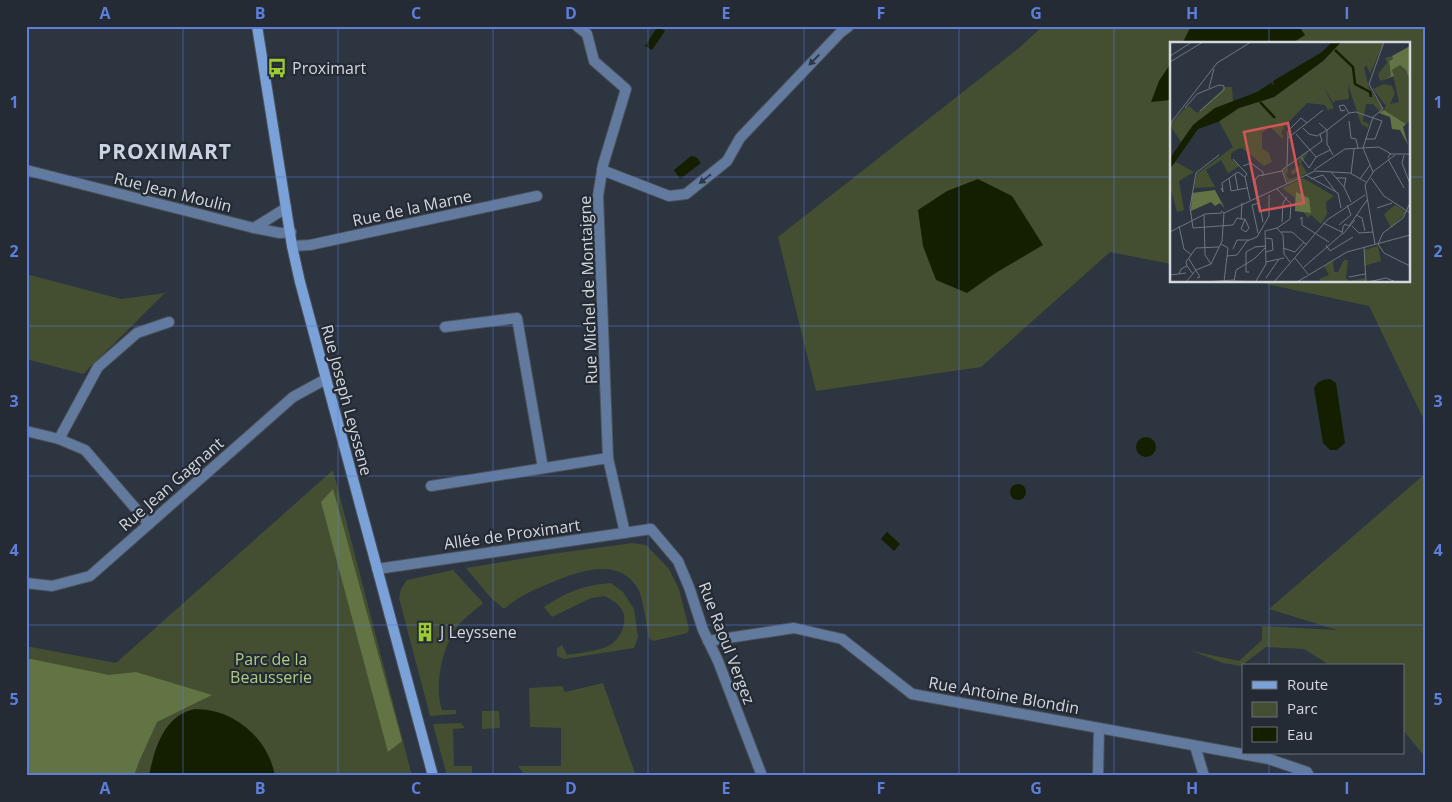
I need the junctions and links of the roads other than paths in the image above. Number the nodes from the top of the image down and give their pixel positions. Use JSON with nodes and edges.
{"nodes":[{"id":1,"x":257,"y":26,"type":"edge"},
{"id":2,"x":577,"y":26,"type":"edge"},
{"id":3,"x":849,"y":26,"type":"edge"},
{"id":4,"x":26,"y":170,"type":"edge"},
{"id":5,"x":602,"y":170,"type":"junction"},
{"id":6,"x":536,"y":196,"type":"dead end"},
{"id":7,"x":286,"y":208,"type":"junction"},
{"id":8,"x":254,"y":228,"type":"junction"},
{"id":9,"x":291,"y":232,"type":"junction"},
{"id":10,"x":292,"y":246,"type":"junction"},
{"id":11,"x":168,"y":322,"type":"dead end"},
{"id":12,"x":445,"y":328,"type":"dead end"},
{"id":13,"x":326,"y":379,"type":"junction"},
{"id":14,"x":26,"y":431,"type":"edge"},
{"id":15,"x":59,"y":439,"type":"junction"},
{"id":16,"x":608,"y":458,"type":"junction"},
{"id":17,"x":544,"y":468,"type":"junction"},
{"id":18,"x":430,"y":486,"type":"dead end"},
{"id":19,"x":149,"y":524,"type":"junction"},
{"id":20,"x":651,"y":529,"type":"joint"},
{"id":21,"x":625,"y":533,"type":"junction"},
{"id":22,"x":377,"y":569,"type":"junction"},
{"id":23,"x":26,"y":583,"type":"edge"},
{"id":24,"x":708,"y":641,"type":"junction"},
{"id":25,"x":1099,"y":728,"type":"junction"},
{"id":26,"x":1195,"y":746,"type":"junction"},
{"id":27,"x":433,"y":776,"type":"edge"},
{"id":28,"x":762,"y":776,"type":"edge"},
{"id":29,"x":1098,"y":776,"type":"edge"},
{"id":30,"x":1204,"y":776,"type":"edge"},
{"id":31,"x":1309,"y":776,"type":"edge"}],
"edges":[{"from":1,"to":7,"type":"street","name":"Rue Joseph Leyssene"},
{"from":2,"to":5,"type":"street","name":"Rue Michel de Montaigne"},
{"from":3,"to":5,"type":"street","one_way":true},
{"from":4,"to":8,"type":"street","name":"Rue Jean Moulin"},
{"from":5,"to":16,"type":"street","name":"Rue Michel de Montaigne"},
{"from":6,"to":10,"type":"street","name":"Rue de la Marne"},
{"from":7,"to":8,"type":"street"},
{"from":7,"to":9,"type":"street","name":"Rue Joseph Leyssene"},
{"from":8,"to":9,"type":"street","name":"Rue Jean Moulin"},
{"from":9,"to":10,"type":"street","name":"Rue Joseph Leyssene"},
{"from":10,"to":13,"type":"street","name":"Rue Joseph Leyssene"},
{"from":11,"to":15,"type":"street"},
{"from":12,"to":17,"type":"street"},
{"from":13,"to":19,"type":"street","name":"Rue Jean Gagnant"},
{"from":13,"to":22,"type":"street","name":"Rue Joseph Leyssene"},
{"from":14,"to":15,"type":"street"},
{"from":15,"to":19,"type":"street"},
{"from":16,"to":17,"type":"street"},
{"from":16,"to":21,"type":"street","name":"Rue Michel de Montaigne"},
{"from":17,"to":18,"type":"street"},
{"from":19,"to":23,"type":"street","name":"Rue Jean Gagnant"},
{"from":20,"to":21,"type":"street","name":"Allée de Proximart"},
{"from":20,"to":24,"type":"street","name":"Rue Raoul Vergez"},
{"from":21,"to":22,"type":"street","name":"Allée de Proximart"},
{"from":22,"to":27,"type":"street","name":"Rue Joseph Leyssene"},
{"from":24,"to":25,"type":"street","name":"Rue Antoine Blondin"},
{"from":24,"to":28,"type":"street","name":"Rue Raoul Vergez"},
{"from":25,"to":26,"type":"street","name":"Rue Antoine Blondin"},
{"from":25,"to":29,"type":"street"},
{"from":26,"to":30,"type":"street"},
{"from":26,"to":31,"type":"street","name":"Rue Antoine Blondin"}]}
